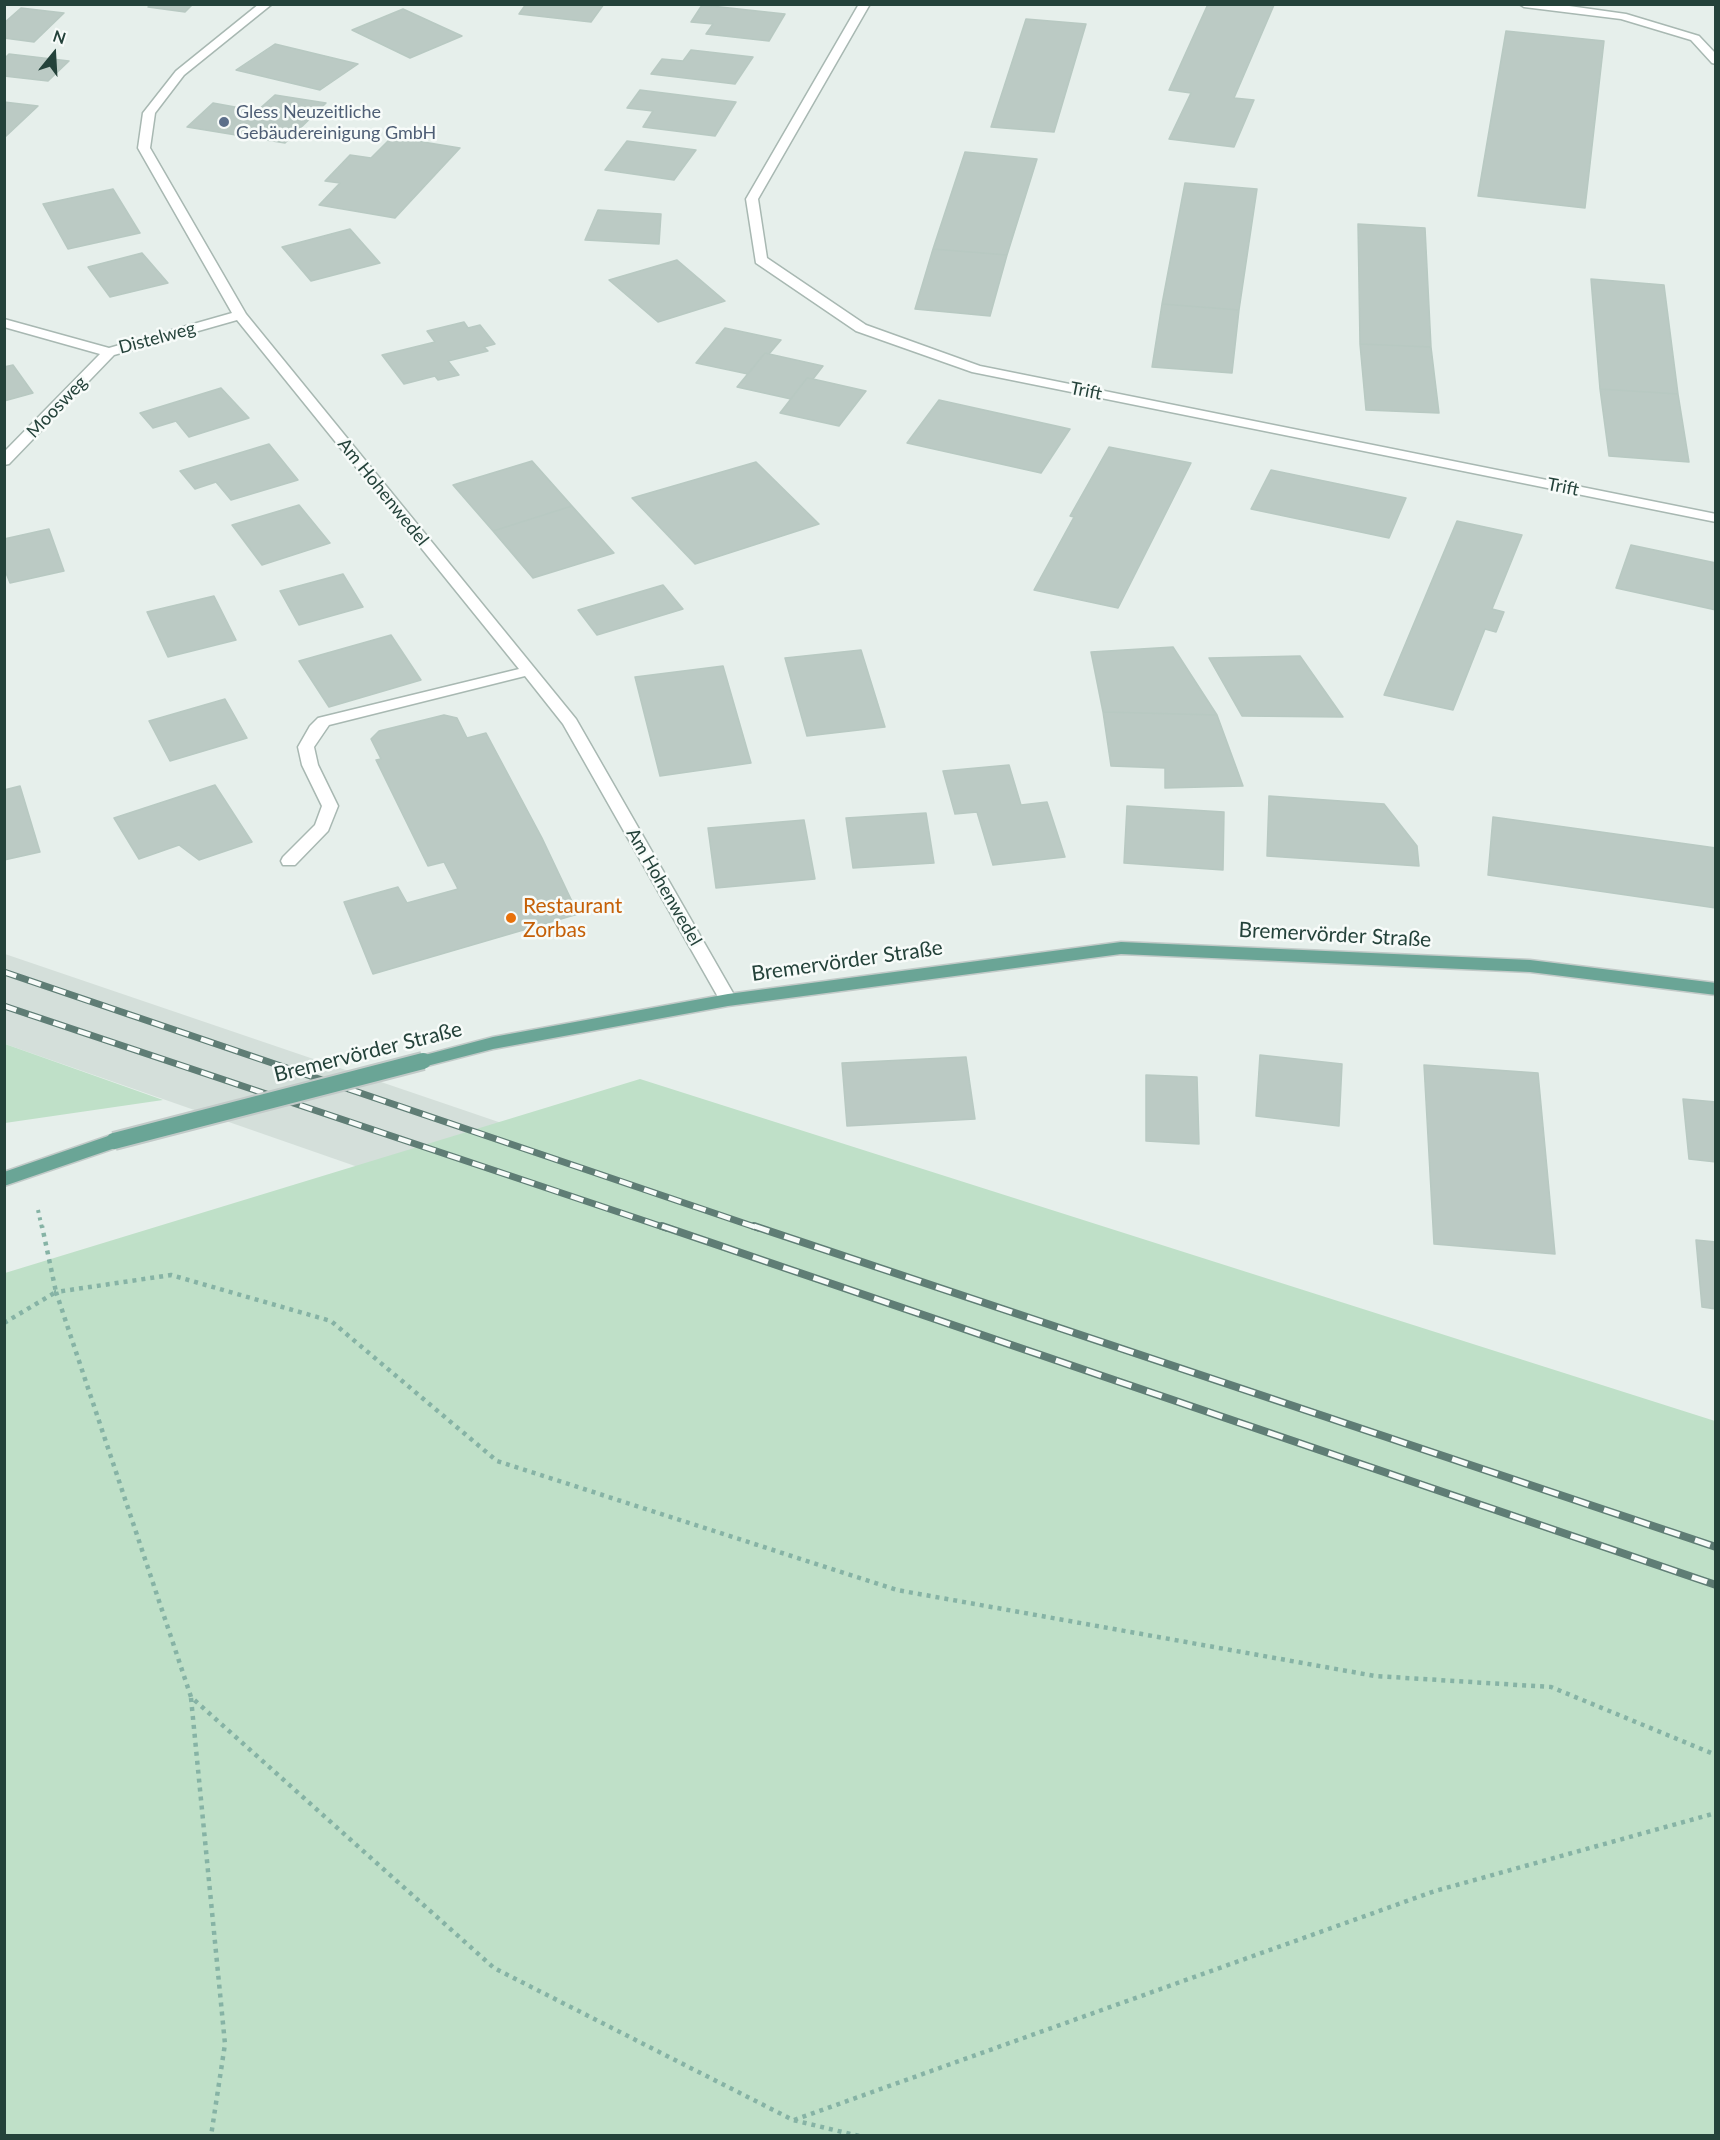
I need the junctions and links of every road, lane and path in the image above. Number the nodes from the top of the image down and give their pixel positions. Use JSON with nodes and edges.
{"nodes":[{"id":1,"x":267,"y":4,"type":"edge"},
{"id":2,"x":865,"y":4,"type":"edge"},
{"id":3,"x":1524,"y":4,"type":"edge"},
{"id":4,"x":1716,"y":62,"type":"edge"},
{"id":5,"x":240,"y":315,"type":"junction"},
{"id":6,"x":4,"y":323,"type":"edge"},
{"id":7,"x":109,"y":352,"type":"junction"},
{"id":8,"x":4,"y":462,"type":"edge"},
{"id":9,"x":1716,"y":518,"type":"edge"},
{"id":10,"x":528,"y":671,"type":"junction"},
{"id":11,"x":289,"y":861,"type":"dead end"},
{"id":12,"x":1716,"y":989,"type":"edge"},
{"id":13,"x":728,"y":1000,"type":"junction"},
{"id":14,"x":29,"y":1170,"type":"junction"},
{"id":15,"x":4,"y":1179,"type":"edge"},
{"id":16,"x":56,"y":1292,"type":"junction"},
{"id":17,"x":4,"y":1323,"type":"edge"},
{"id":18,"x":191,"y":1697,"type":"junction"},
{"id":19,"x":1716,"y":1755,"type":"edge"},
{"id":20,"x":1716,"y":1813,"type":"edge"},
{"id":21,"x":793,"y":2120,"type":"junction"},
{"id":22,"x":211,"y":2136,"type":"edge"},
{"id":23,"x":860,"y":2136,"type":"edge"}],
"edges":[{"from":1,"to":5,"type":"street","name":"Am Hohenwedel"},
{"from":2,"to":9,"type":"street","name":"Trift"},
{"from":3,"to":4,"type":"street"},
{"from":5,"to":7,"type":"street","name":"Distelweg"},
{"from":5,"to":10,"type":"street","name":"Am Hohenwedel"},
{"from":6,"to":7,"type":"street","name":"Distelweg"},
{"from":7,"to":8,"type":"street","name":"Moosweg"},
{"from":10,"to":11,"type":"street"},
{"from":10,"to":13,"type":"street","name":"Am Hohenwedel"},
{"from":12,"to":13,"type":"main road","name":"Bremervörder Straße"},
{"from":13,"to":14,"type":"main road","name":"Bremervörder Straße","bridge":true},
{"from":14,"to":15,"type":"main road","name":"Bremervörder Straße"},
{"from":14,"to":16,"type":"path"},
{"from":16,"to":17,"type":"path"},
{"from":16,"to":18,"type":"path"},
{"from":16,"to":19,"type":"path"},
{"from":18,"to":21,"type":"path"},
{"from":18,"to":22,"type":"path"},
{"from":20,"to":21,"type":"path"},
{"from":21,"to":23,"type":"path"}]}
